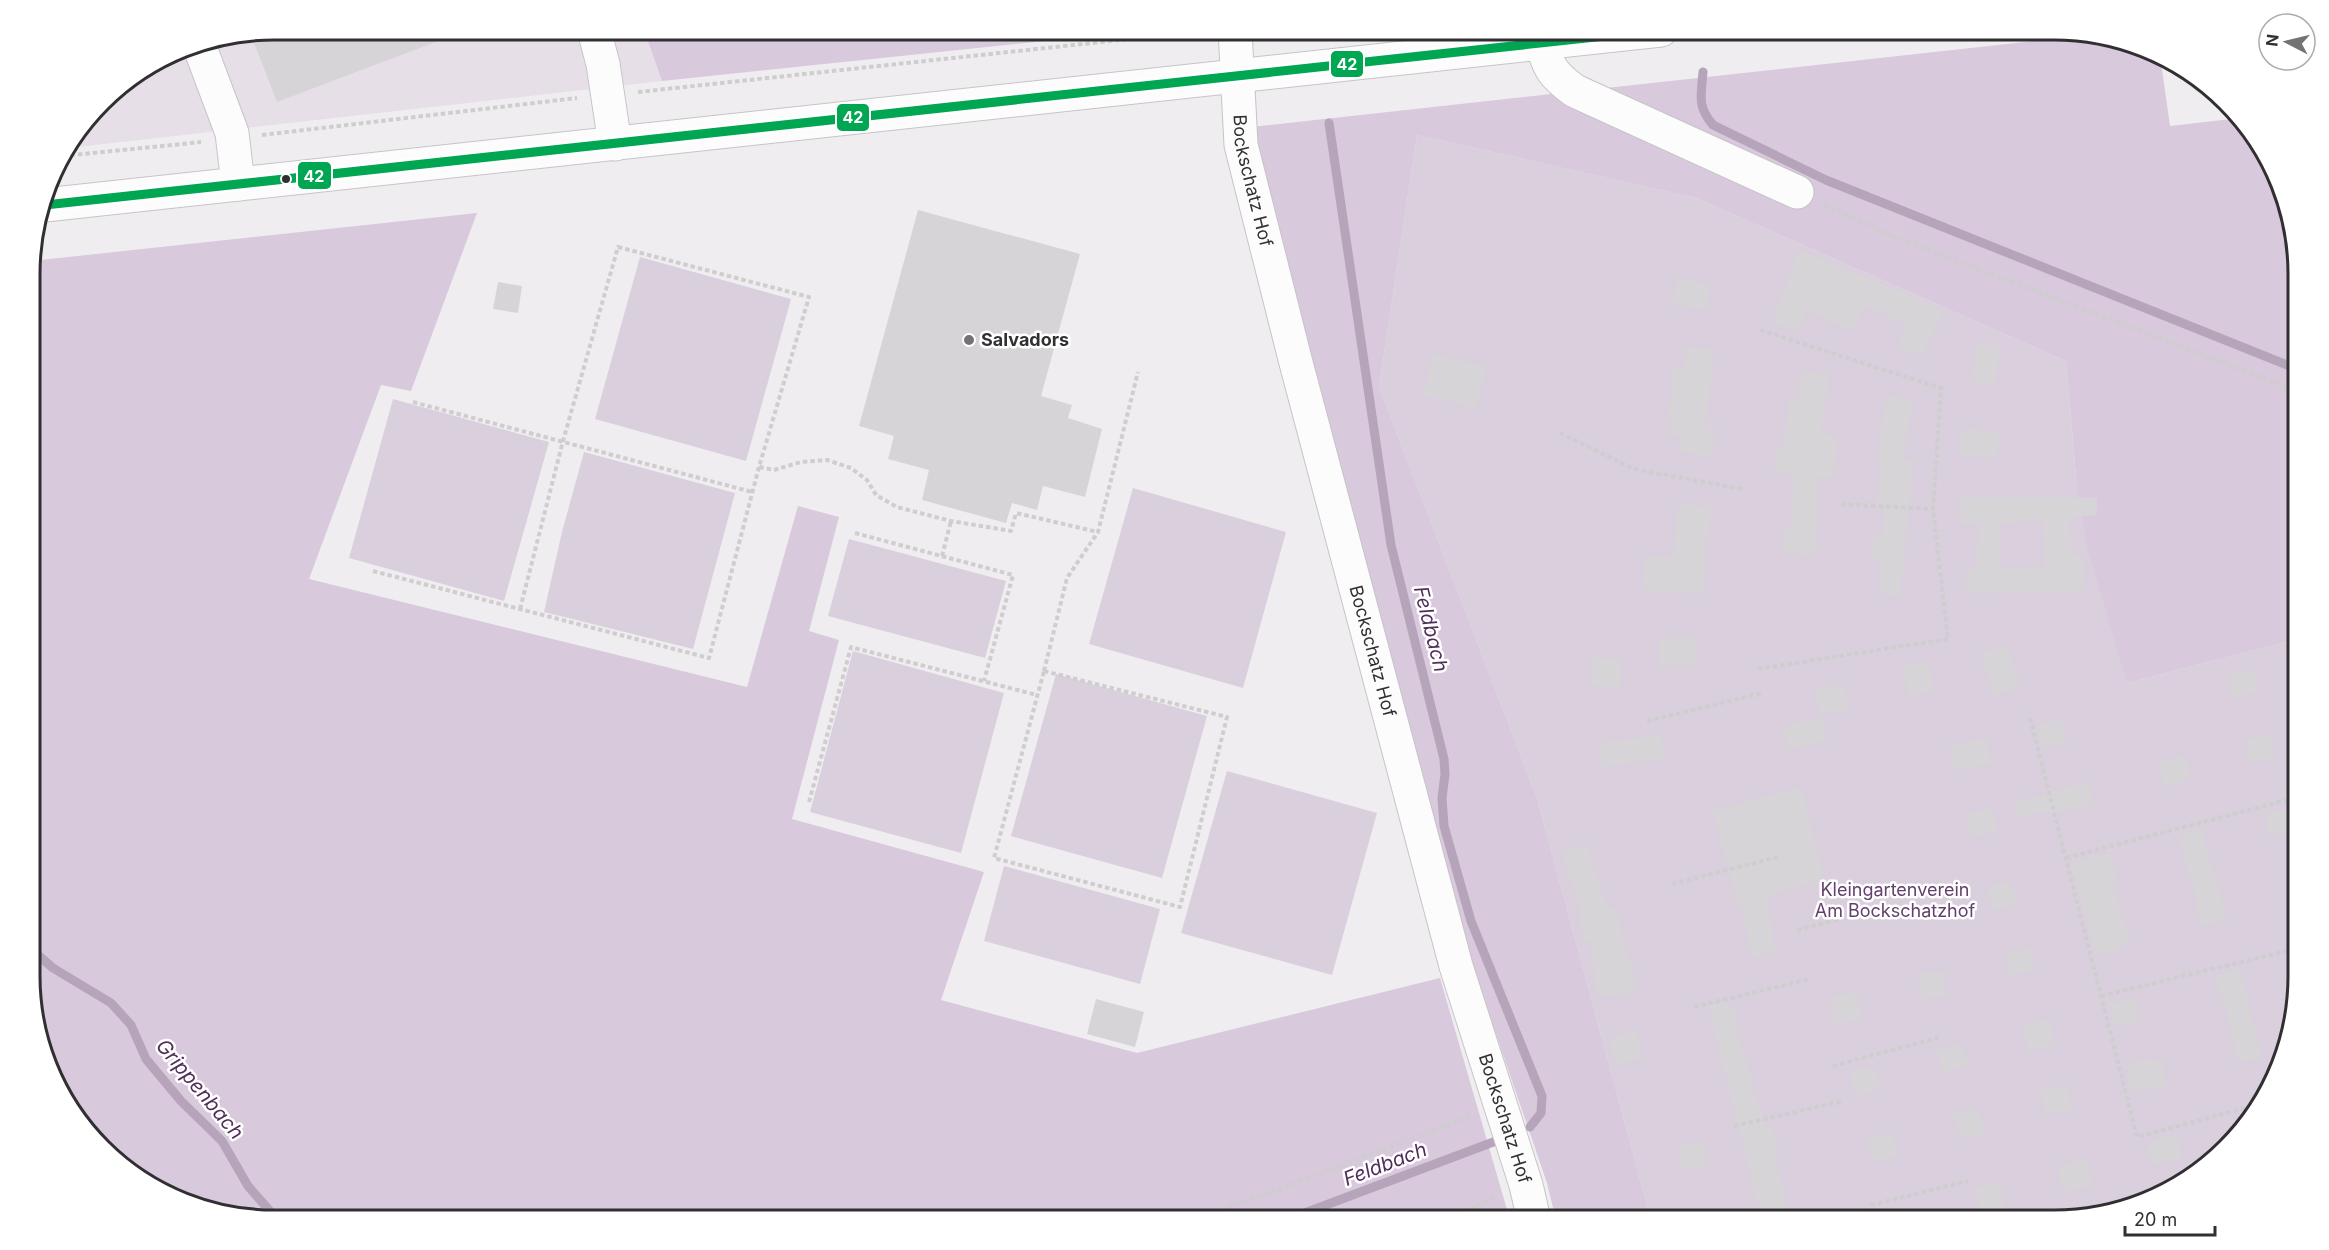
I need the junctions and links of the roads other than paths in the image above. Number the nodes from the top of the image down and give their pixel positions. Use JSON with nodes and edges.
{"nodes":[{"id":1,"x":596,"y":40,"type":"edge"},
{"id":2,"x":1235,"y":40,"type":"edge"},
{"id":3,"x":1576,"y":40,"type":"edge"},
{"id":4,"x":1542,"y":44,"type":"junction"},
{"id":5,"x":202,"y":52,"type":"edge"},
{"id":6,"x":1236,"y":77,"type":"junction"},
{"id":7,"x":615,"y":144,"type":"junction"},
{"id":8,"x":238,"y":184,"type":"junction"},
{"id":9,"x":1797,"y":192,"type":"road end"},
{"id":10,"x":51,"y":204,"type":"edge"},
{"id":11,"x":1532,"y":1210,"type":"edge"}],
"edges":[{"from":1,"to":7,"type":"street"},
{"from":2,"to":6,"type":"street","name":"Bockschatz Hof"},
{"from":3,"to":4,"type":"street"},
{"from":4,"to":6,"type":"street"},
{"from":4,"to":9,"type":"street"},
{"from":5,"to":8,"type":"street"},
{"from":6,"to":7,"type":"street"},
{"from":6,"to":11,"type":"street","name":"Bockschatz Hof"},
{"from":7,"to":8,"type":"street"},
{"from":8,"to":10,"type":"street"}]}
